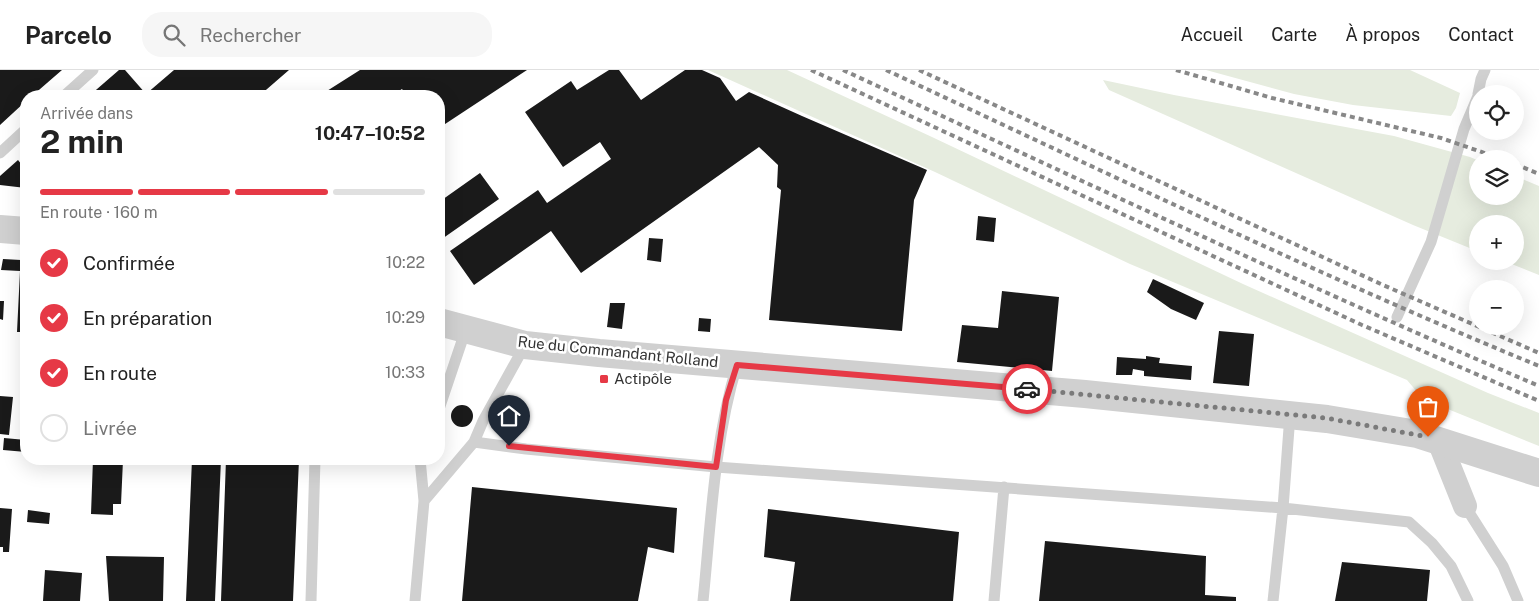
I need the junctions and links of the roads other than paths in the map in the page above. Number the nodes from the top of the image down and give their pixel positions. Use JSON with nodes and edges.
{"nodes":[{"id":1,"x":93,"y":70,"type":"edge"},
{"id":2,"x":1485,"y":70,"type":"edge"},
{"id":3,"x":1480,"y":85,"type":"edge"},
{"id":4,"x":71,"y":90,"type":"edge"},
{"id":5,"x":1469,"y":117,"type":"edge"},
{"id":6,"x":20,"y":134,"type":"edge"},
{"id":7,"x":0,"y":152,"type":"edge"},
{"id":8,"x":0,"y":229,"type":"edge"},
{"id":9,"x":20,"y":231,"type":"edge"},
{"id":10,"x":1397,"y":317,"type":"dead end"},
{"id":11,"x":445,"y":324,"type":"edge"},
{"id":12,"x":466,"y":329,"type":"junction"},
{"id":13,"x":525,"y":344,"type":"junction"},
{"id":14,"x":737,"y":365,"type":"junction"},
{"id":15,"x":445,"y":391,"type":"edge"},
{"id":16,"x":1290,"y":415,"type":"junction"},
{"id":17,"x":1439,"y":441,"type":"junction"},
{"id":18,"x":474,"y":442,"type":"junction"},
{"id":19,"x":315,"y":465,"type":"edge"},
{"id":20,"x":421,"y":465,"type":"edge"},
{"id":21,"x":716,"y":467,"type":"junction"},
{"id":22,"x":1539,"y":473,"type":"edge"},
{"id":23,"x":1004,"y":487,"type":"junction"},
{"id":24,"x":424,"y":501,"type":"junction"},
{"id":25,"x":1465,"y":506,"type":"joint"},
{"id":26,"x":1283,"y":508,"type":"junction"},
{"id":27,"x":311,"y":601,"type":"edge"},
{"id":28,"x":415,"y":601,"type":"edge"},
{"id":29,"x":703,"y":601,"type":"edge"},
{"id":30,"x":994,"y":601,"type":"edge"},
{"id":31,"x":1273,"y":601,"type":"edge"},
{"id":32,"x":1468,"y":601,"type":"edge"},
{"id":33,"x":1518,"y":601,"type":"edge"}],
"edges":[{"from":1,"to":4,"type":"lane"},
{"from":2,"to":3,"type":"lane"},
{"from":5,"to":10,"type":"lane"},
{"from":6,"to":7,"type":"lane"},
{"from":8,"to":9,"type":"street"},
{"from":11,"to":12,"type":"street","name":"Rue du Commandant Rolland"},
{"from":12,"to":13,"type":"street","name":"Rue du Commandant Rolland"},
{"from":12,"to":15,"type":"lane"},
{"from":13,"to":14,"type":"street","name":"Rue du Commandant Rolland"},
{"from":13,"to":18,"type":"lane"},
{"from":14,"to":16,"type":"street","name":"Rue du Commandant Rolland"},
{"from":14,"to":21,"type":"lane"},
{"from":16,"to":17,"type":"street","name":"Rue du Commandant Rolland"},
{"from":16,"to":26,"type":"lane"},
{"from":17,"to":22,"type":"street","name":"Rue du Commandant Rolland"},
{"from":17,"to":25,"type":"street"},
{"from":18,"to":21,"type":"lane"},
{"from":18,"to":24,"type":"lane"},
{"from":19,"to":27,"type":"lane"},
{"from":20,"to":24,"type":"lane"},
{"from":21,"to":23,"type":"lane"},
{"from":21,"to":29,"type":"lane"},
{"from":23,"to":26,"type":"lane"},
{"from":23,"to":30,"type":"lane"},
{"from":24,"to":28,"type":"lane"},
{"from":25,"to":33,"type":"lane"},
{"from":26,"to":31,"type":"lane"},
{"from":26,"to":32,"type":"lane"}]}
